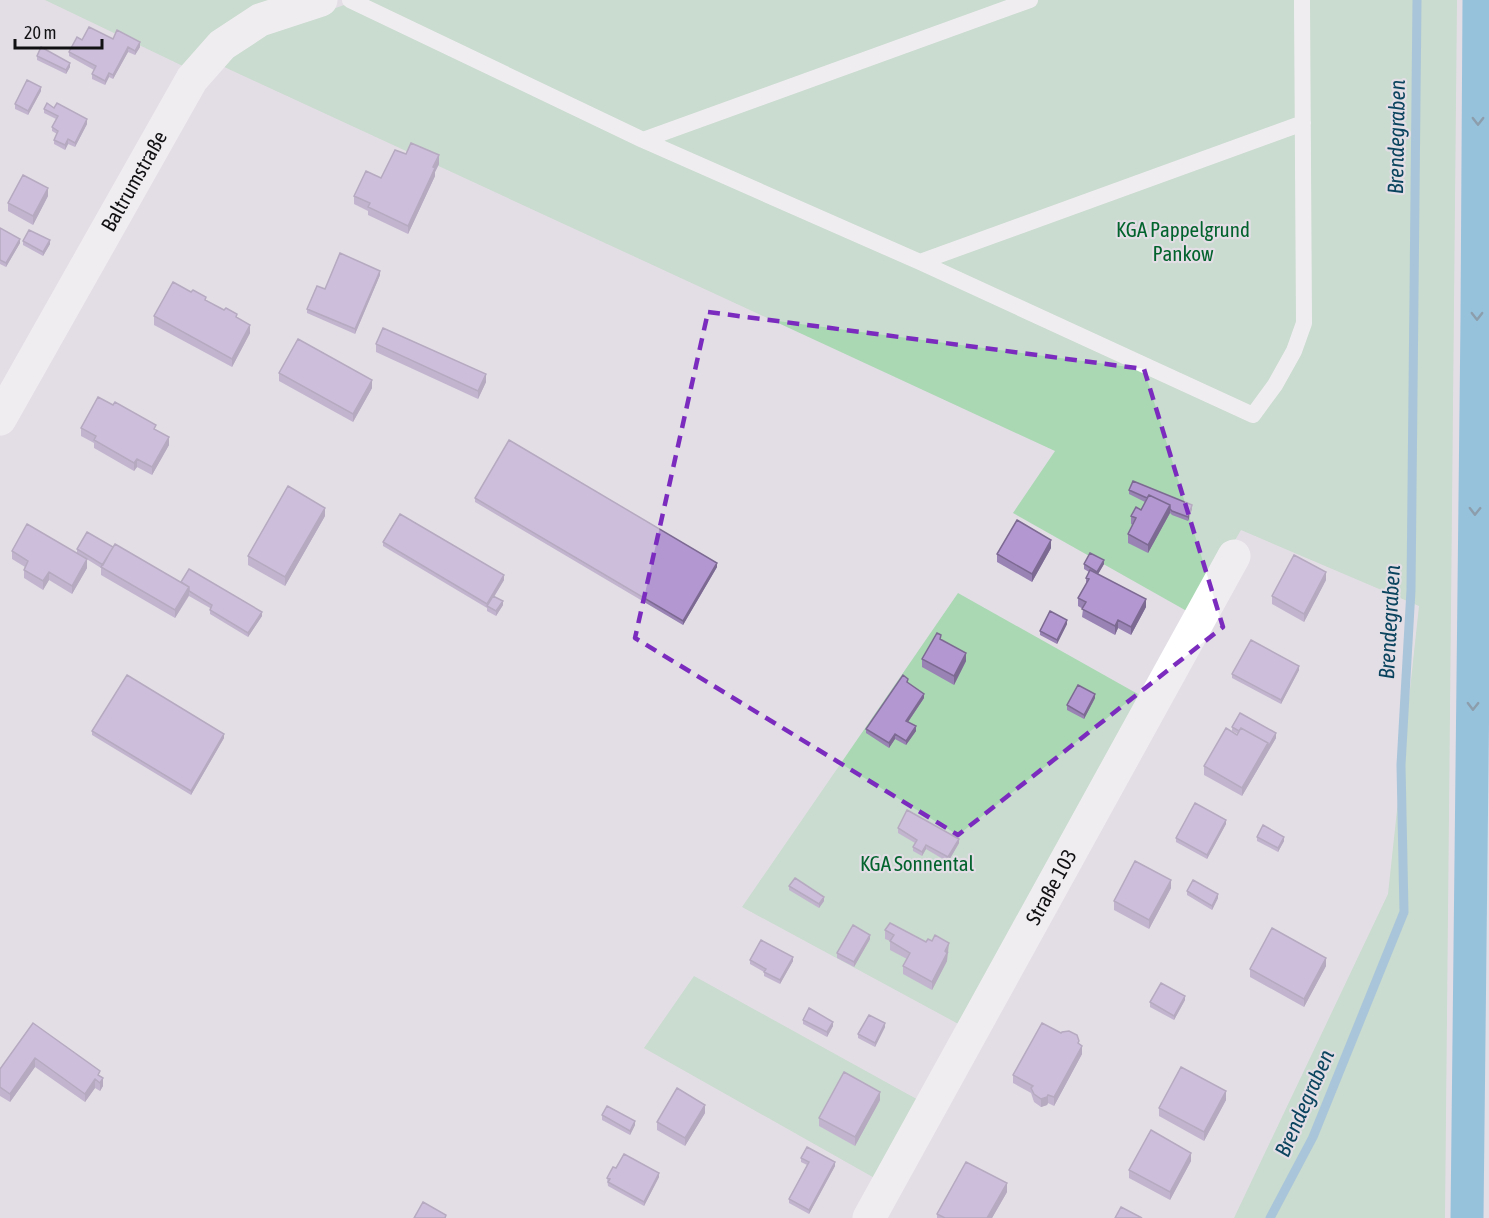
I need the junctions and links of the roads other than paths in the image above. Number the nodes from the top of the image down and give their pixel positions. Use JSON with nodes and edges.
{"nodes":[{"id":1,"x":321,"y":0,"type":"edge"},
{"id":2,"x":350,"y":0,"type":"edge"},
{"id":3,"x":1030,"y":0,"type":"edge"},
{"id":4,"x":1302,"y":0,"type":"edge"},
{"id":5,"x":1479,"y":0,"type":"edge"},
{"id":6,"x":1304,"y":123,"type":"junction"},
{"id":7,"x":643,"y":140,"type":"junction"},
{"id":8,"x":920,"y":262,"type":"junction"},
{"id":9,"x":0,"y":419,"type":"edge"},
{"id":10,"x":1234,"y":556,"type":"dead end"},
{"id":11,"x":869,"y":1218,"type":"edge"},
{"id":12,"x":1467,"y":1218,"type":"edge"}],
"edges":[{"from":1,"to":9,"type":"street","name":"Baltrumstraße"},
{"from":2,"to":7,"type":"lane"},
{"from":3,"to":7,"type":"lane"},
{"from":4,"to":6,"type":"lane"},
{"from":5,"to":12,"type":"highway","one_way":true},
{"from":6,"to":8,"type":"lane"},
{"from":6,"to":8,"type":"lane"},
{"from":7,"to":8,"type":"lane"},
{"from":10,"to":11,"type":"street","name":"Straße 103"}]}
